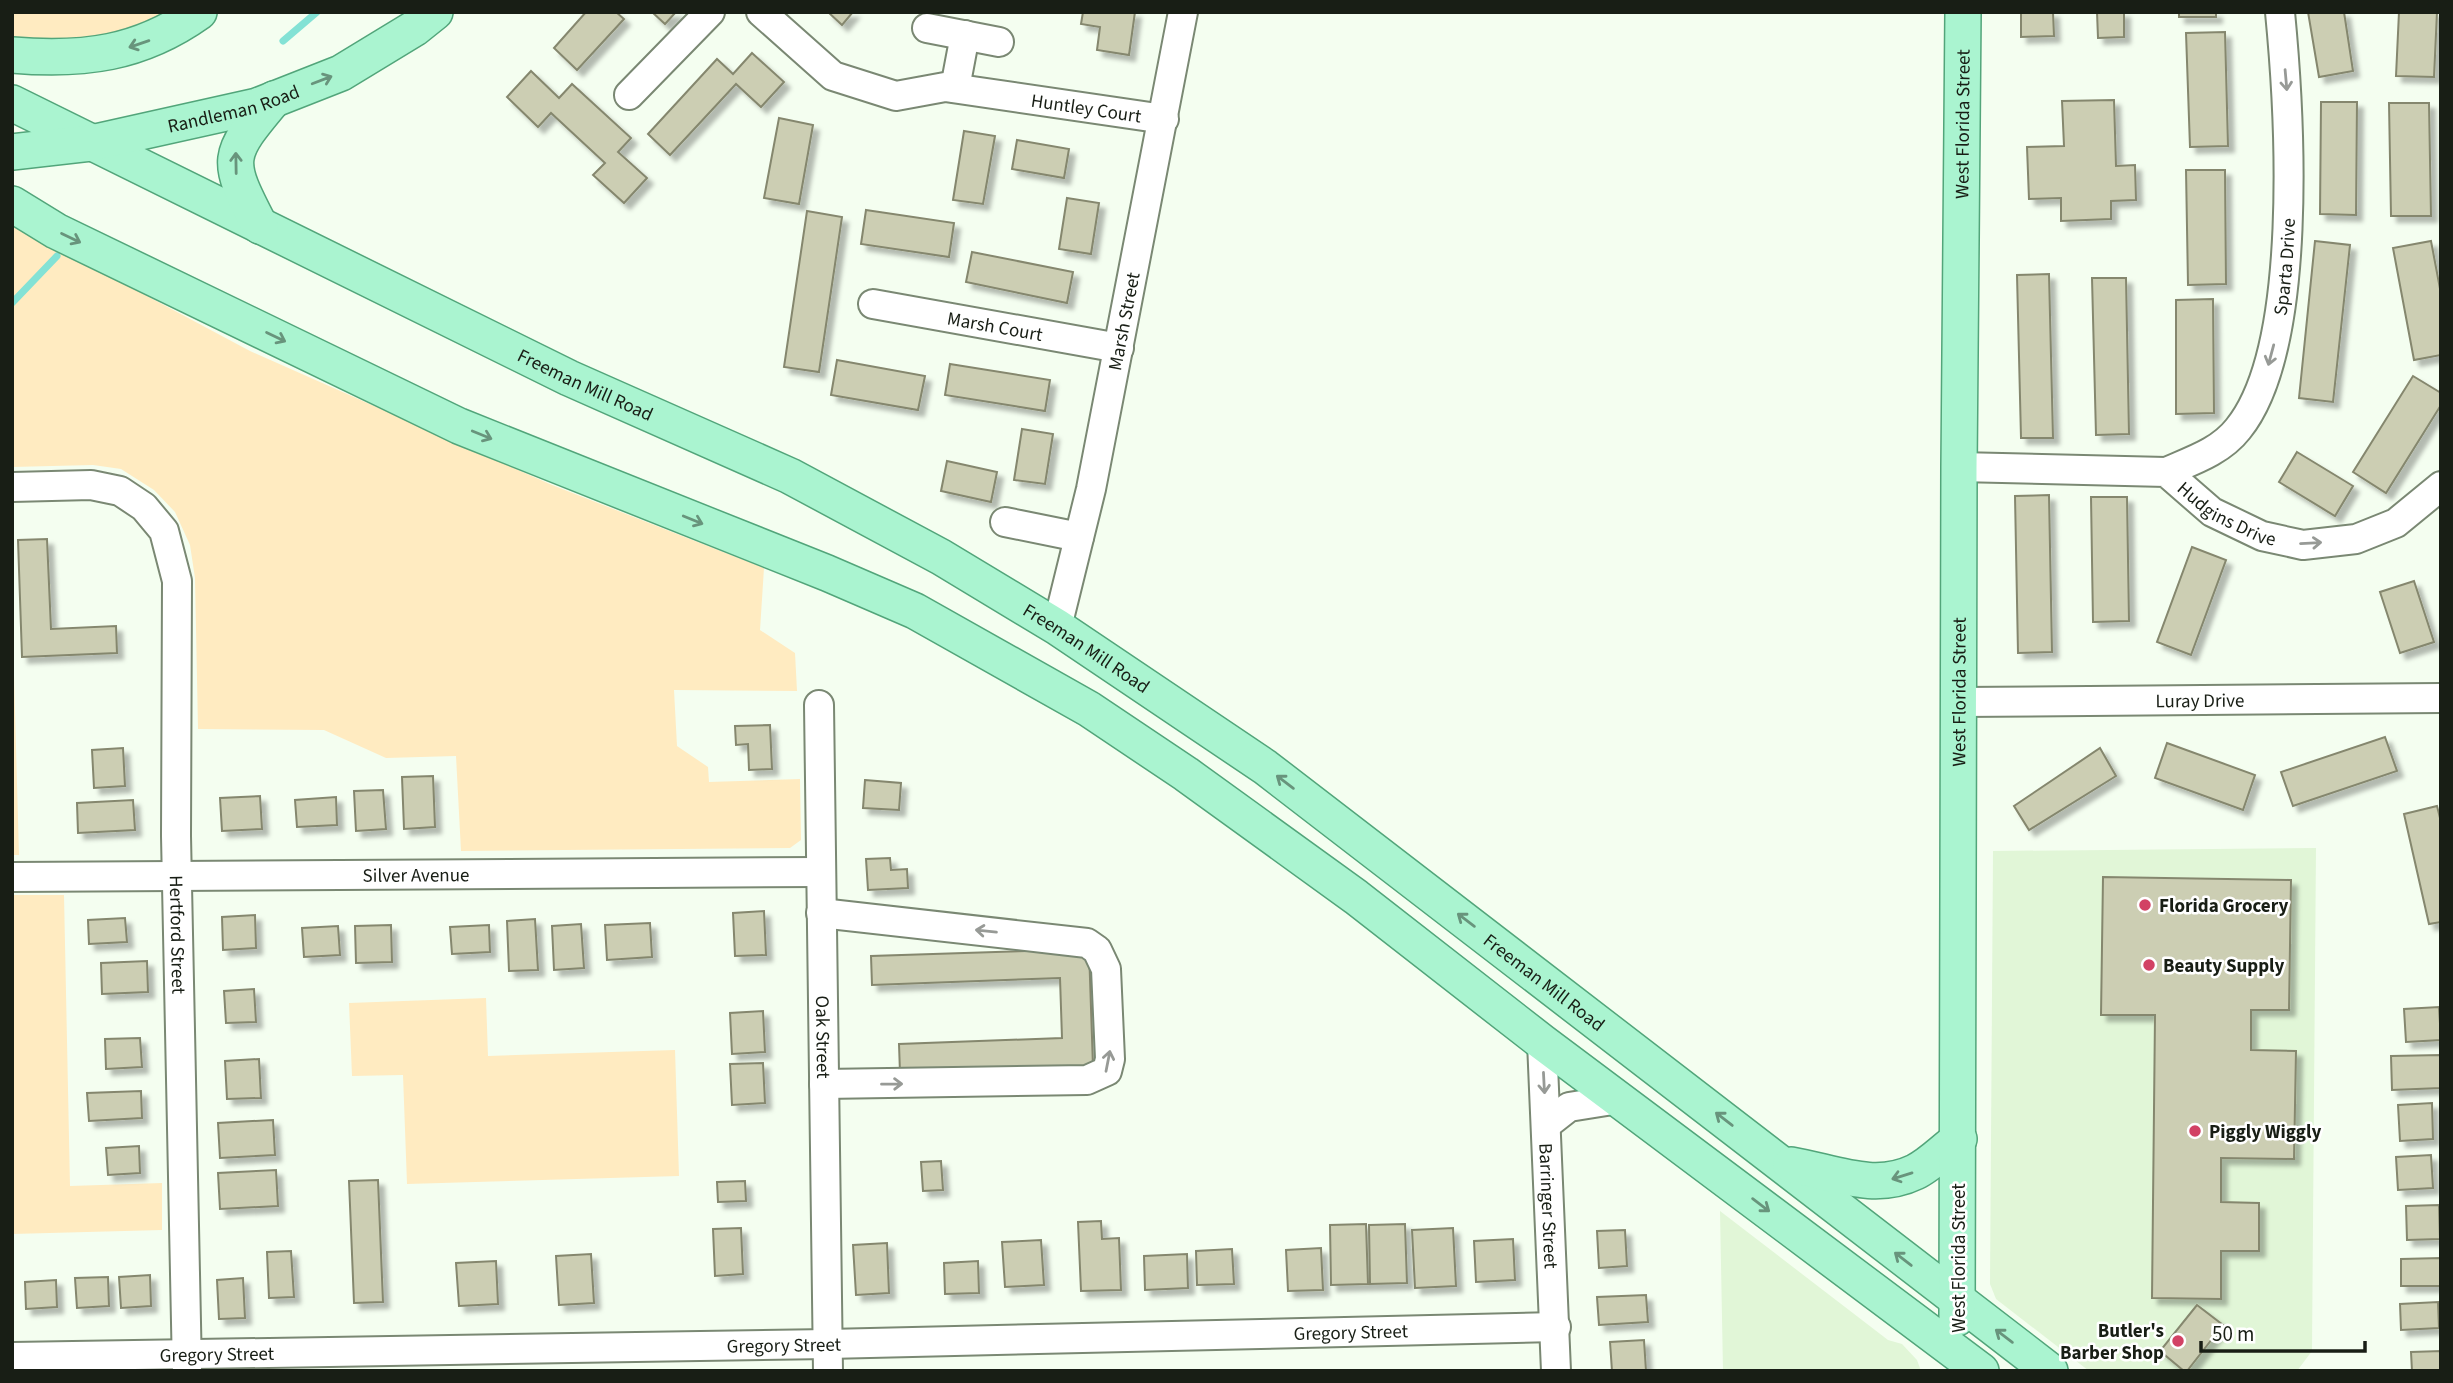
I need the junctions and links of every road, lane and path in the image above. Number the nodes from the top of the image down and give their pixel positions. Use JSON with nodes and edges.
{"nodes":[{"id":1,"x":199,"y":12,"type":"edge"},
{"id":2,"x":435,"y":12,"type":"edge"},
{"id":3,"x":710,"y":12,"type":"edge"},
{"id":4,"x":761,"y":12,"type":"edge"},
{"id":5,"x":1183,"y":12,"type":"edge"},
{"id":6,"x":1963,"y":12,"type":"edge"},
{"id":7,"x":2280,"y":12,"type":"edge"},
{"id":8,"x":927,"y":28,"type":"dead end"},
{"id":9,"x":965,"y":35,"type":"junction"},
{"id":10,"x":999,"y":42,"type":"dead end"},
{"id":11,"x":12,"y":55,"type":"edge"},
{"id":12,"x":950,"y":88,"type":"junction"},
{"id":13,"x":629,"y":95,"type":"dead end"},
{"id":14,"x":274,"y":99,"type":"junction"},
{"id":15,"x":12,"y":103,"type":"edge"},
{"id":16,"x":1164,"y":119,"type":"junction"},
{"id":17,"x":91,"y":143,"type":"junction"},
{"id":18,"x":12,"y":152,"type":"edge"},
{"id":19,"x":12,"y":204,"type":"edge"},
{"id":20,"x":260,"y":226,"type":"junction"},
{"id":21,"x":873,"y":304,"type":"dead end"},
{"id":22,"x":1119,"y":348,"type":"junction"},
{"id":23,"x":1959,"y":467,"type":"junction"},
{"id":24,"x":2166,"y":472,"type":"junction"},
{"id":25,"x":12,"y":486,"type":"edge"},
{"id":26,"x":2441,"y":486,"type":"edge"},
{"id":27,"x":1005,"y":522,"type":"dead end"},
{"id":28,"x":1079,"y":537,"type":"junction"},
{"id":29,"x":1057,"y":627,"type":"junction"},
{"id":30,"x":2441,"y":698,"type":"edge"},
{"id":31,"x":1960,"y":702,"type":"junction"},
{"id":32,"x":819,"y":705,"type":"dead end"},
{"id":33,"x":821,"y":872,"type":"junction"},
{"id":34,"x":177,"y":875,"type":"junction"},
{"id":35,"x":12,"y":877,"type":"edge"},
{"id":36,"x":821,"y":913,"type":"junction"},
{"id":37,"x":1542,"y":1042,"type":"junction"},
{"id":38,"x":824,"y":1084,"type":"junction"},
{"id":39,"x":1619,"y":1099,"type":"junction"},
{"id":40,"x":1546,"y":1125,"type":"junction"},
{"id":41,"x":1959,"y":1139,"type":"junction"},
{"id":42,"x":1781,"y":1164,"type":"junction"},
{"id":43,"x":1957,"y":1300,"type":"junction"},
{"id":44,"x":1556,"y":1327,"type":"junction"},
{"id":45,"x":12,"y":1357,"type":"edge"},
{"id":46,"x":828,"y":1357,"type":"edge"},
{"id":47,"x":187,"y":1362,"type":"edge"},
{"id":48,"x":1965,"y":1364,"type":"edge"},
{"id":49,"x":1556,"y":1371,"type":"edge"},
{"id":50,"x":2050,"y":1371,"type":"edge"}],
"edges":[{"from":1,"to":11,"type":"main road","one_way":true},
{"from":14,"to":2,"type":"main road","name":"Randleman Road","one_way":true},
{"from":3,"to":13,"type":"street"},
{"from":4,"to":12,"type":"street","name":"Huntley Court"},
{"from":5,"to":16,"type":"street","name":"Marsh Street"},
{"from":6,"to":23,"type":"main road","name":"West Florida Street"},
{"from":7,"to":24,"type":"street","name":"Sparta Drive","one_way":true},
{"from":8,"to":9,"type":"street"},
{"from":9,"to":10,"type":"street"},
{"from":9,"to":12,"type":"street"},
{"from":12,"to":16,"type":"street","name":"Huntley Court"},
{"from":14,"to":17,"type":"main road","name":"Randleman Road"},
{"from":20,"to":14,"type":"main road","one_way":true},
{"from":15,"to":17,"type":"main road","name":"Freeman Mill Road"},
{"from":16,"to":22,"type":"street","name":"Marsh Street"},
{"from":17,"to":18,"type":"main road","name":"Randleman Road"},
{"from":17,"to":20,"type":"main road","name":"Freeman Mill Road"},
{"from":19,"to":37,"type":"main road","one_way":true},
{"from":20,"to":29,"type":"main road","name":"Freeman Mill Road"},
{"from":21,"to":22,"type":"street","name":"Marsh Court"},
{"from":22,"to":28,"type":"street","name":"Marsh Street"},
{"from":23,"to":24,"type":"street","name":"Hudgins Drive"},
{"from":23,"to":31,"type":"main road","name":"West Florida Street"},
{"from":24,"to":26,"type":"street","name":"Hudgins Drive","one_way":true},
{"from":25,"to":34,"type":"street","name":"Hertford Street"},
{"from":27,"to":28,"type":"street"},
{"from":28,"to":29,"type":"street","name":"Marsh Street"},
{"from":42,"to":29,"type":"main road","name":"Freeman Mill Road","one_way":true},
{"from":30,"to":31,"type":"street","name":"Luray Drive"},
{"from":31,"to":41,"type":"main road","name":"West Florida Street"},
{"from":32,"to":33,"type":"street","name":"Oak Street"},
{"from":33,"to":34,"type":"street","name":"Silver Avenue"},
{"from":33,"to":36,"type":"street","name":"Oak Street"},
{"from":34,"to":35,"type":"street","name":"Silver Avenue"},
{"from":34,"to":47,"type":"street","name":"Hertford Street"},
{"from":36,"to":38,"type":"street","name":"Oak Street"},
{"from":38,"to":36,"type":"street","one_way":true},
{"from":37,"to":39,"type":"main road"},
{"from":37,"to":40,"type":"street","name":"Barringer Street","one_way":true},
{"from":38,"to":46,"type":"street","name":"Oak Street"},
{"from":39,"to":40,"type":"street"},
{"from":39,"to":48,"type":"main road","one_way":true},
{"from":40,"to":44,"type":"street","name":"Barringer Street"},
{"from":41,"to":42,"type":"main road","one_way":true},
{"from":41,"to":43,"type":"main road","name":"West Florida Street"},
{"from":43,"to":42,"type":"main road","name":"Freeman Mill Road","one_way":true},
{"from":43,"to":48,"type":"main road","name":"West Florida Street"},
{"from":50,"to":43,"type":"main road","name":"Freeman Mill Road","one_way":true},
{"from":44,"to":46,"type":"street","name":"Gregory Street"},
{"from":44,"to":49,"type":"street","name":"Barringer Street"},
{"from":45,"to":47,"type":"street","name":"Gregory Street"},
{"from":46,"to":47,"type":"street","name":"Gregory Street"}]}
